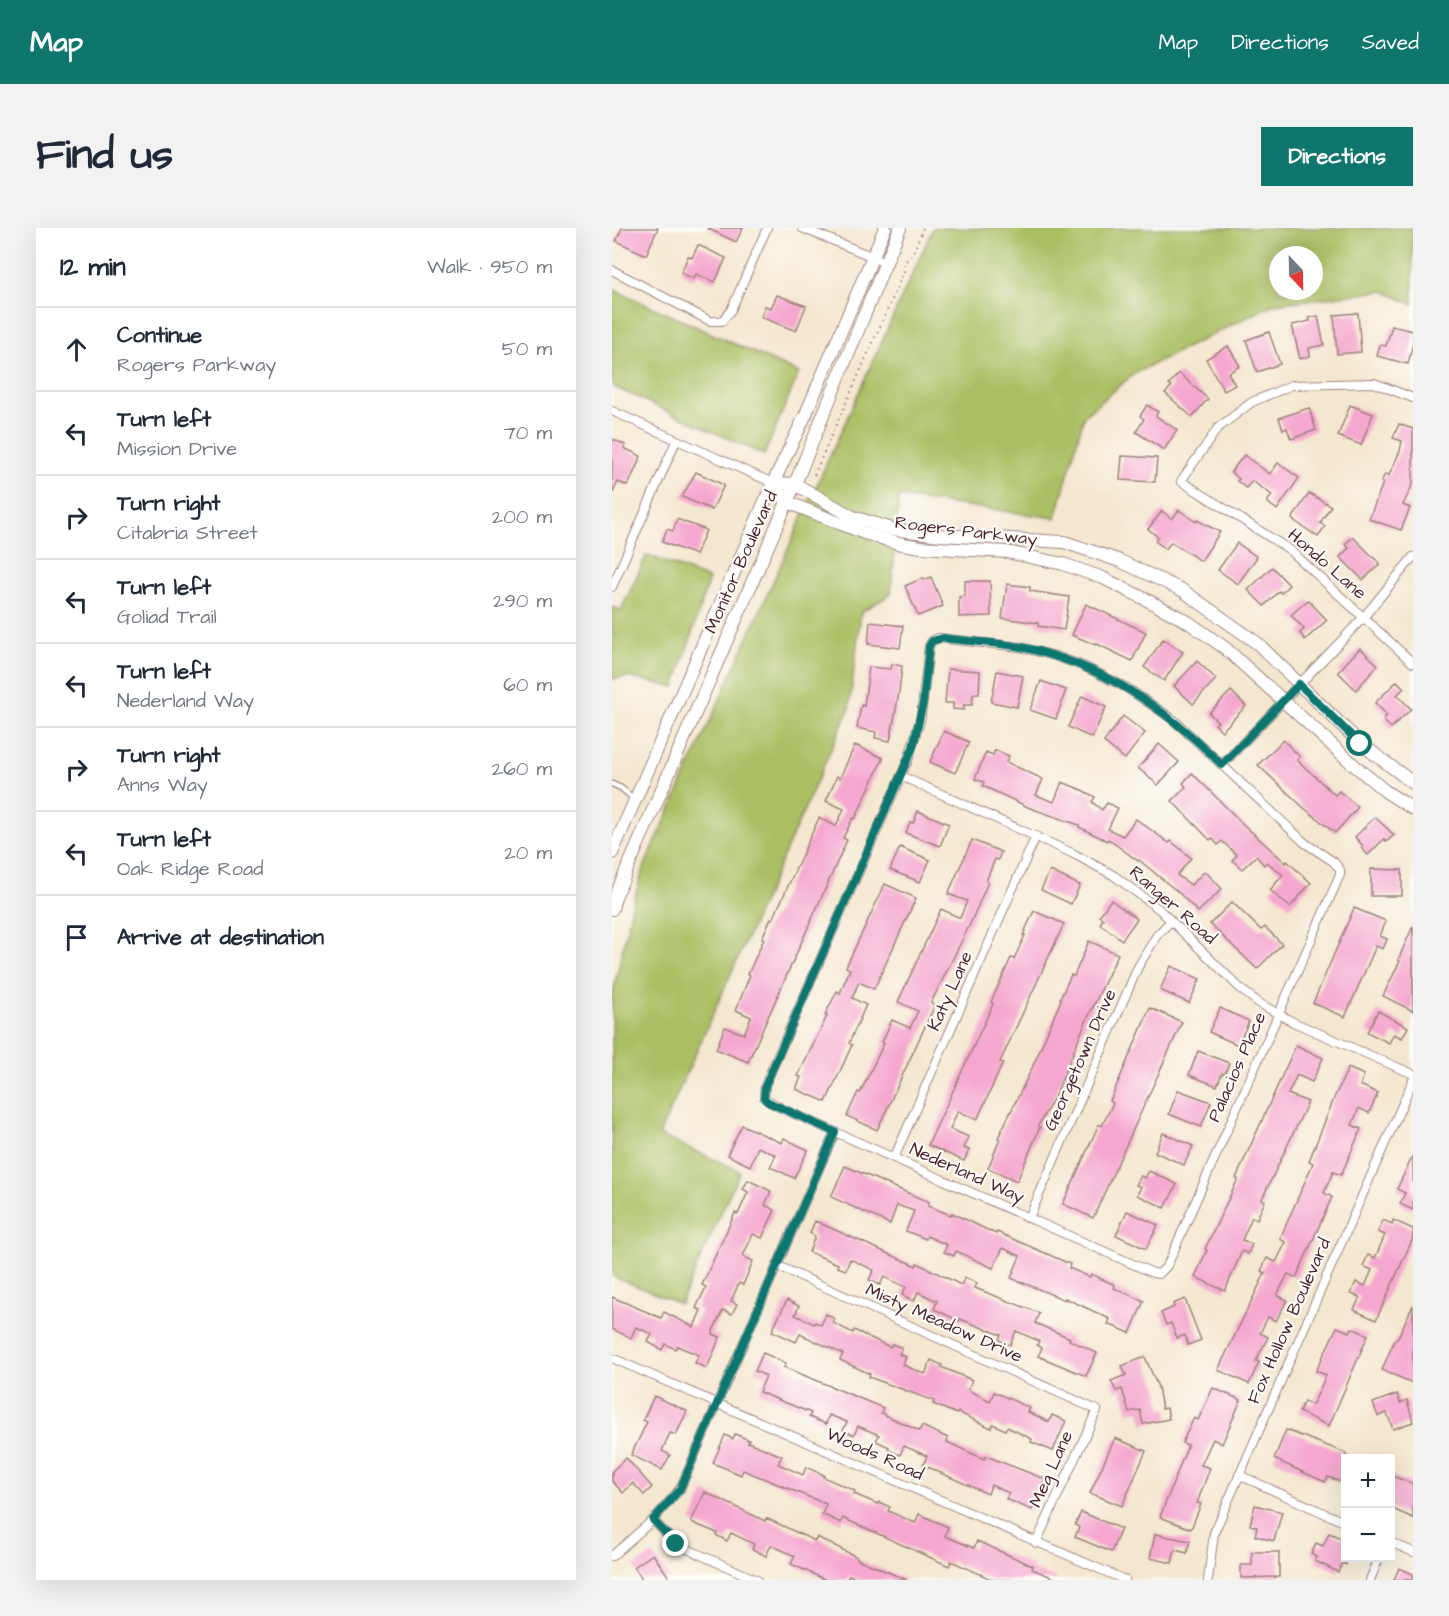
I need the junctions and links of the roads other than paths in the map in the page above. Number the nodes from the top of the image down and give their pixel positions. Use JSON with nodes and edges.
{"nodes":[{"id":1,"x":767,"y":228,"type":"edge"},
{"id":2,"x":802,"y":228,"type":"edge"},
{"id":3,"x":885,"y":228,"type":"edge"},
{"id":4,"x":900,"y":228,"type":"edge"},
{"id":5,"x":873,"y":257,"type":"junction"},
{"id":6,"x":888,"y":263,"type":"junction"},
{"id":7,"x":612,"y":270,"type":"edge"},
{"id":8,"x":1413,"y":398,"type":"edge"},
{"id":9,"x":612,"y":411,"type":"edge"},
{"id":10,"x":676,"y":441,"type":"junction"},
{"id":11,"x":773,"y":483,"type":"junction"},
{"id":12,"x":795,"y":484,"type":"junction"},
{"id":13,"x":787,"y":502,"type":"junction"},
{"id":14,"x":1413,"y":557,"type":"edge"},
{"id":15,"x":612,"y":587,"type":"edge"},
{"id":16,"x":1363,"y":618,"type":"junction"},
{"id":17,"x":1413,"y":663,"type":"edge"},
{"id":18,"x":1299,"y":684,"type":"junction"},
{"id":19,"x":1282,"y":701,"type":"junction"},
{"id":20,"x":1222,"y":765,"type":"junction"},
{"id":21,"x":901,"y":776,"type":"junction"},
{"id":22,"x":1413,"y":783,"type":"edge"},
{"id":23,"x":612,"y":784,"type":"edge"},
{"id":24,"x":634,"y":800,"type":"junction"},
{"id":25,"x":1413,"y":810,"type":"edge"},
{"id":26,"x":1036,"y":836,"type":"junction"},
{"id":27,"x":612,"y":853,"type":"edge"},
{"id":28,"x":612,"y":909,"type":"edge"},
{"id":29,"x":1171,"y":921,"type":"junction"},
{"id":30,"x":1278,"y":1014,"type":"junction"},
{"id":31,"x":1413,"y":1074,"type":"edge"},
{"id":32,"x":1413,"y":1080,"type":"edge"},
{"id":33,"x":835,"y":1132,"type":"junction"},
{"id":34,"x":894,"y":1158,"type":"junction"},
{"id":35,"x":1029,"y":1218,"type":"junction"},
{"id":36,"x":778,"y":1266,"type":"junction"},
{"id":37,"x":1159,"y":1274,"type":"joint"},
{"id":38,"x":612,"y":1358,"type":"edge"},
{"id":39,"x":716,"y":1402,"type":"junction"},
{"id":40,"x":1097,"y":1410,"type":"joint"},
{"id":41,"x":1239,"y":1475,"type":"junction"},
{"id":42,"x":653,"y":1520,"type":"junction"},
{"id":43,"x":1341,"y":1520,"type":"edge"},
{"id":44,"x":1036,"y":1543,"type":"junction"},
{"id":45,"x":1395,"y":1544,"type":"edge"},
{"id":46,"x":1413,"y":1552,"type":"edge"},
{"id":47,"x":612,"y":1556,"type":"edge"},
{"id":48,"x":1377,"y":1562,"type":"edge"},
{"id":49,"x":757,"y":1580,"type":"edge"},
{"id":50,"x":1125,"y":1580,"type":"edge"},
{"id":51,"x":1208,"y":1580,"type":"edge"},
{"id":52,"x":1370,"y":1580,"type":"edge"}],
"edges":[{"from":1,"to":7,"type":"street"},
{"from":2,"to":5,"type":"street"},
{"from":3,"to":5,"type":"street","name":"Monitor Boulevard"},
{"from":4,"to":6,"type":"street","name":"Monitor Boulevard"},
{"from":5,"to":6,"type":"street"},
{"from":5,"to":11,"type":"street","name":"Monitor Boulevard"},
{"from":6,"to":12,"type":"street","name":"Monitor Boulevard"},
{"from":8,"to":16,"type":"street","name":"Hondo Lane"},
{"from":9,"to":10,"type":"street","name":"Rogers Parkway"},
{"from":10,"to":11,"type":"street","name":"Rogers Parkway"},
{"from":10,"to":15,"type":"street"},
{"from":11,"to":12,"type":"street","name":"Rogers Parkway"},
{"from":11,"to":13,"type":"street"},
{"from":11,"to":24,"type":"street","name":"Monitor Boulevard"},
{"from":12,"to":13,"type":"street","name":"Monitor Boulevard"},
{"from":12,"to":18,"type":"street","name":"Rogers Parkway"},
{"from":13,"to":19,"type":"street","name":"Rogers Parkway"},
{"from":13,"to":28,"type":"street","name":"Monitor Boulevard"},
{"from":14,"to":16,"type":"street"},
{"from":16,"to":17,"type":"street","name":"Hondo Lane"},
{"from":16,"to":18,"type":"street"},
{"from":18,"to":19,"type":"street"},
{"from":18,"to":22,"type":"street","name":"Rogers Parkway"},
{"from":19,"to":20,"type":"street"},
{"from":19,"to":25,"type":"street","name":"Rogers Parkway"},
{"from":20,"to":21,"type":"street"},
{"from":20,"to":30,"type":"street","name":"Palacios Place"},
{"from":21,"to":26,"type":"street","name":"Ranger Road"},
{"from":21,"to":33,"type":"street","name":"Nederland Way"},
{"from":23,"to":24,"type":"lane"},
{"from":24,"to":27,"type":"street","name":"Monitor Boulevard"},
{"from":26,"to":29,"type":"street","name":"Ranger Road"},
{"from":26,"to":34,"type":"street","name":"Katy Lane"},
{"from":29,"to":30,"type":"street","name":"Ranger Road"},
{"from":29,"to":35,"type":"street","name":"Georgetown Drive"},
{"from":30,"to":31,"type":"street","name":"Ranger Road"},
{"from":30,"to":37,"type":"street","name":"Palacios Place"},
{"from":32,"to":41,"type":"street","name":"Fox Hollow Boulevard"},
{"from":33,"to":34,"type":"street","name":"Nederland Way"},
{"from":33,"to":36,"type":"street"},
{"from":34,"to":35,"type":"street","name":"Nederland Way"},
{"from":35,"to":37,"type":"street","name":"Nederland Way"},
{"from":36,"to":39,"type":"street"},
{"from":36,"to":40,"type":"street","name":"Misty Meadow Drive"},
{"from":38,"to":39,"type":"street","name":"Woods Road"},
{"from":39,"to":42,"type":"street"},
{"from":39,"to":44,"type":"street","name":"Woods Road"},
{"from":40,"to":44,"type":"street","name":"Meg Lane"},
{"from":41,"to":43,"type":"street"},
{"from":41,"to":51,"type":"street","name":"Fox Hollow Boulevard"},
{"from":42,"to":47,"type":"street"},
{"from":42,"to":49,"type":"street"},
{"from":44,"to":50,"type":"street","name":"Woods Road"},
{"from":45,"to":46,"type":"street"},
{"from":48,"to":52,"type":"street"}]}
